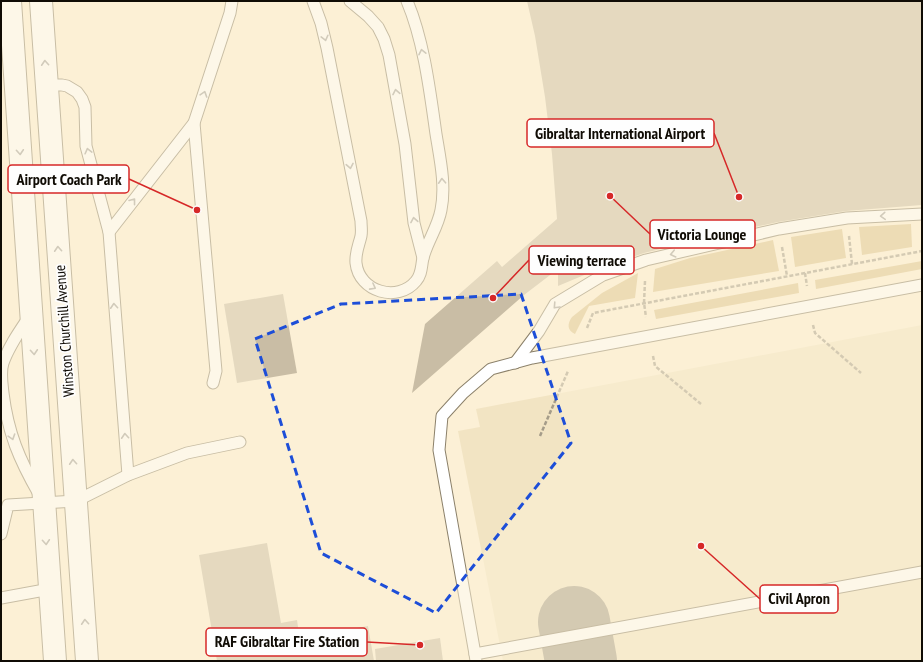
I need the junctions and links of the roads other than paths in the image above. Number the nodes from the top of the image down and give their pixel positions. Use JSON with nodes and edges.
{"nodes":[{"id":1,"x":10,"y":1,"type":"edge"},
{"id":2,"x":40,"y":1,"type":"edge"},
{"id":3,"x":232,"y":1,"type":"edge"},
{"id":4,"x":313,"y":1,"type":"edge"},
{"id":5,"x":350,"y":1,"type":"edge"},
{"id":6,"x":407,"y":1,"type":"edge"},
{"id":7,"x":46,"y":85,"type":"junction"},
{"id":8,"x":49,"y":118,"type":"junction"},
{"id":9,"x":9,"y":121,"type":"edge"},
{"id":10,"x":194,"y":123,"type":"junction"},
{"id":11,"x":922,"y":214,"type":"edge"},
{"id":12,"x":109,"y":232,"type":"junction"},
{"id":13,"x":423,"y":258,"type":"junction"},
{"id":14,"x":922,"y":285,"type":"edge"},
{"id":15,"x":31,"y":313,"type":"junction"},
{"id":16,"x":515,"y":363,"type":"junction"},
{"id":17,"x":213,"y":384,"type":"dead end"},
{"id":18,"x":240,"y":442,"type":"dead end"},
{"id":19,"x":128,"y":475,"type":"junction"},
{"id":20,"x":76,"y":501,"type":"junction"},
{"id":21,"x":44,"y":503,"type":"junction"},
{"id":22,"x":1,"y":534,"type":"edge"},
{"id":23,"x":922,"y":572,"type":"edge"},
{"id":24,"x":50,"y":589,"type":"junction"},
{"id":25,"x":1,"y":598,"type":"edge"},
{"id":26,"x":476,"y":657,"type":"edge"},
{"id":27,"x":54,"y":661,"type":"edge"},
{"id":28,"x":87,"y":661,"type":"edge"}],
"edges":[{"from":1,"to":9,"type":"street","name":"Winston Churchill Avenue"},
{"from":7,"to":2,"type":"street","name":"Winston Churchill Avenue","one_way":true},
{"from":10,"to":3,"type":"lane","one_way":true},
{"from":4,"to":13,"type":"lane","one_way":true},
{"from":13,"to":5,"type":"lane","one_way":true},
{"from":13,"to":6,"type":"lane","one_way":true},
{"from":7,"to":8,"type":"street","name":"Winston Churchill Avenue"},
{"from":12,"to":7,"type":"lane","one_way":true},
{"from":8,"to":9,"type":"street"},
{"from":20,"to":8,"type":"street","name":"Winston Churchill Avenue","one_way":true},
{"from":9,"to":15,"type":"street","name":"Winston Churchill Avenue","one_way":true},
{"from":12,"to":10,"type":"lane","one_way":true},
{"from":10,"to":17,"type":"lane"},
{"from":11,"to":16,"type":"lane","one_way":true},
{"from":19,"to":12,"type":"lane","one_way":true},
{"from":14,"to":16,"type":"lane"},
{"from":15,"to":21,"type":"street","name":"Winston Churchill Avenue","one_way":true},
{"from":15,"to":21,"type":"lane","one_way":true},
{"from":16,"to":26,"type":"lane"},
{"from":18,"to":19,"type":"lane"},
{"from":19,"to":20,"type":"lane"},
{"from":20,"to":21,"type":"lane"},
{"from":28,"to":20,"type":"street","name":"Winston Churchill Avenue","one_way":true},
{"from":21,"to":22,"type":"lane"},
{"from":21,"to":24,"type":"street","name":"Winston Churchill Avenue","one_way":true},
{"from":23,"to":26,"type":"lane"},
{"from":24,"to":25,"type":"lane"},
{"from":24,"to":27,"type":"street","name":"Winston Churchill Avenue"}]}
